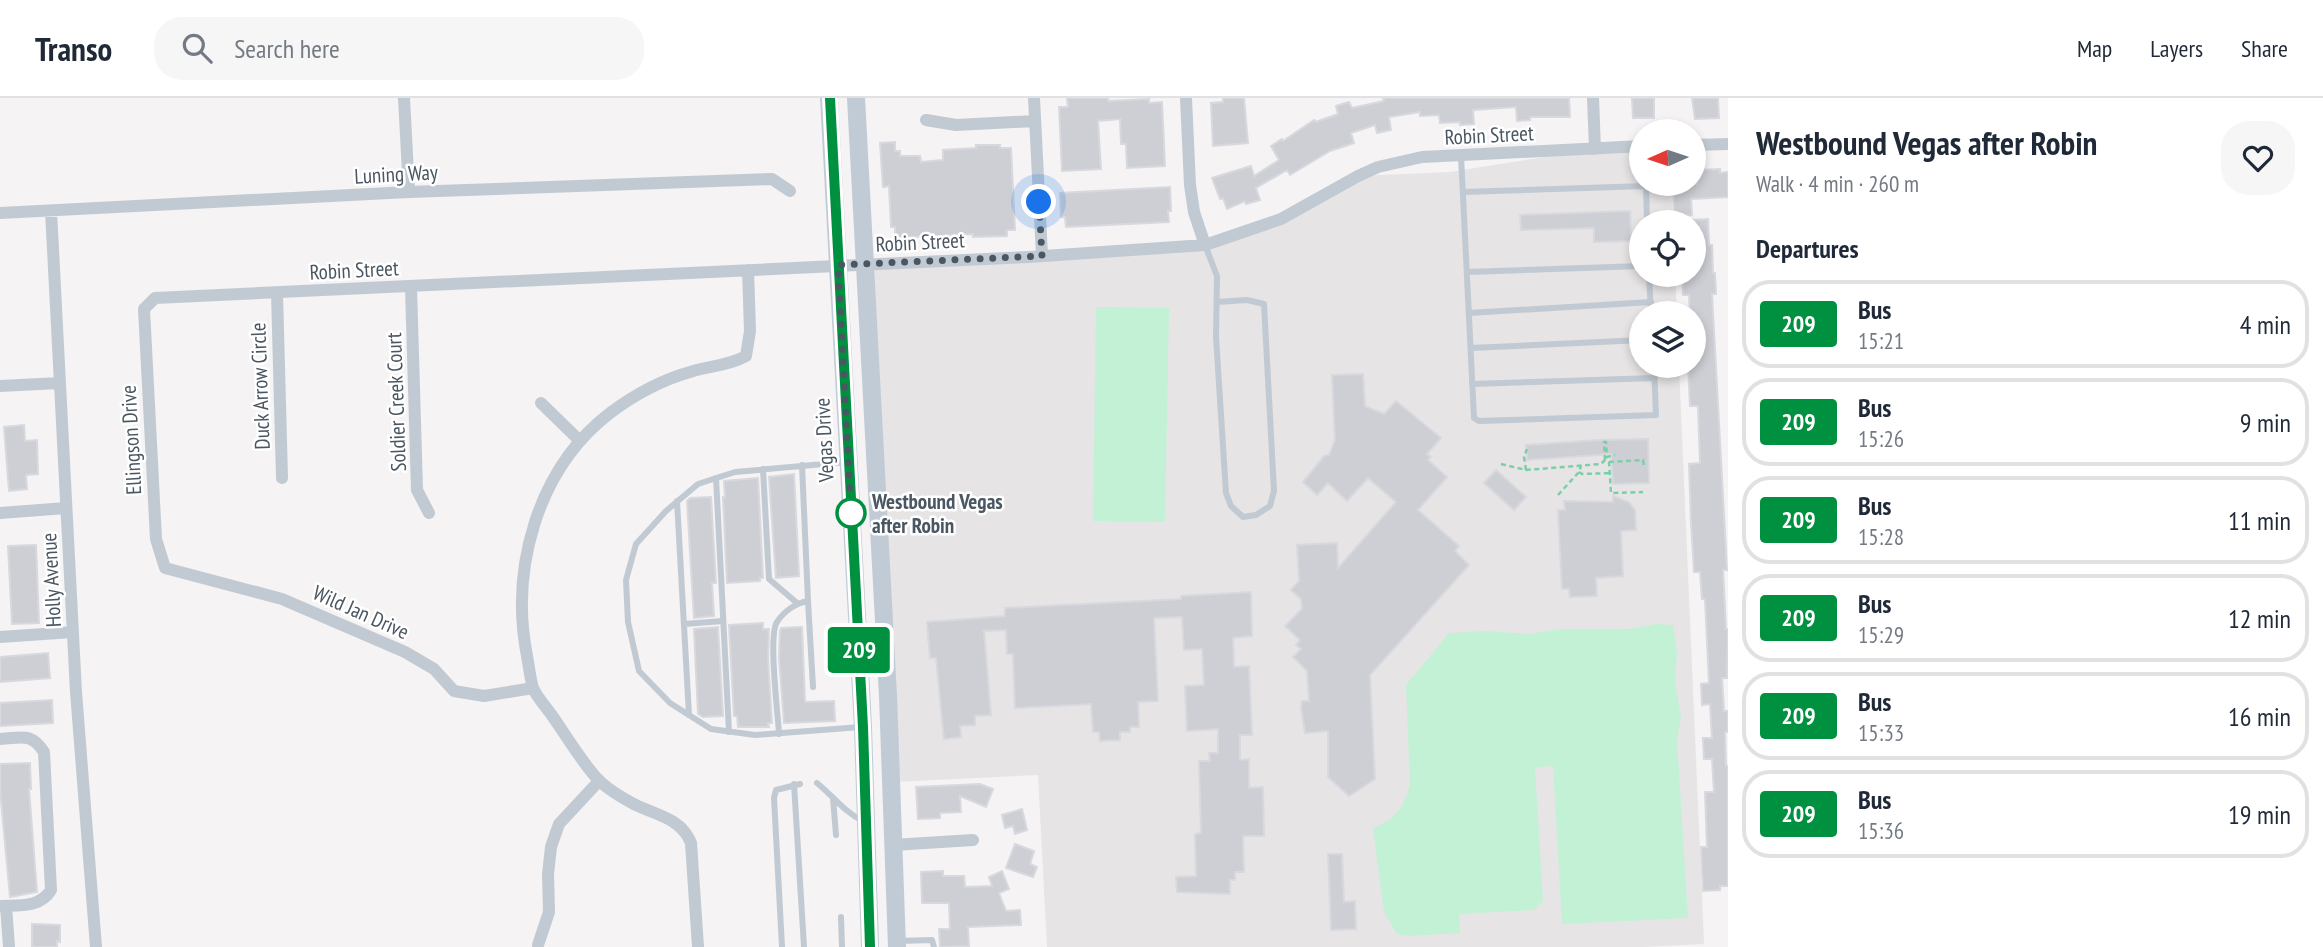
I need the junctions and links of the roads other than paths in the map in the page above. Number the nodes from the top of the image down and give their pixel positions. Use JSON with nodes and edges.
{"nodes":[{"id":1,"x":404,"y":98,"type":"edge"},
{"id":2,"x":830,"y":98,"type":"edge"},
{"id":3,"x":856,"y":98,"type":"edge"},
{"id":4,"x":1034,"y":98,"type":"edge"},
{"id":5,"x":1186,"y":98,"type":"edge"},
{"id":6,"x":1593,"y":98,"type":"edge"},
{"id":7,"x":926,"y":120,"type":"dead end"},
{"id":8,"x":1035,"y":121,"type":"junction"},
{"id":9,"x":1728,"y":144,"type":"edge"},
{"id":10,"x":1706,"y":145,"type":"edge"},
{"id":11,"x":1629,"y":147,"type":"edge"},
{"id":12,"x":1595,"y":149,"type":"junction"},
{"id":13,"x":1461,"y":156,"type":"junction"},
{"id":14,"x":1629,"y":186,"type":"edge"},
{"id":15,"x":790,"y":191,"type":"dead end"},
{"id":16,"x":408,"y":192,"type":"junction"},
{"id":17,"x":1463,"y":192,"type":"junction"},
{"id":18,"x":51,"y":211,"type":"junction"},
{"id":19,"x":0,"y":213,"type":"edge"},
{"id":20,"x":1205,"y":245,"type":"junction"},
{"id":21,"x":1042,"y":256,"type":"junction"},
{"id":22,"x":864,"y":264,"type":"junction"},
{"id":23,"x":838,"y":265,"type":"junction"},
{"id":24,"x":1629,"y":266,"type":"edge"},
{"id":25,"x":748,"y":270,"type":"junction"},
{"id":26,"x":1467,"y":272,"type":"junction"},
{"id":27,"x":411,"y":287,"type":"junction"},
{"id":28,"x":277,"y":293,"type":"junction"},
{"id":29,"x":1217,"y":302,"type":"junction"},
{"id":30,"x":1629,"y":303,"type":"edge"},
{"id":31,"x":144,"y":309,"type":"joint"},
{"id":32,"x":1469,"y":313,"type":"junction"},
{"id":33,"x":1629,"y":341,"type":"edge"},
{"id":34,"x":1471,"y":348,"type":"junction"},
{"id":35,"x":1655,"y":378,"type":"joint"},
{"id":36,"x":59,"y":383,"type":"junction"},
{"id":37,"x":1472,"y":384,"type":"junction"},
{"id":38,"x":0,"y":386,"type":"edge"},
{"id":39,"x":541,"y":403,"type":"dead end"},
{"id":40,"x":580,"y":441,"type":"junction"},
{"id":41,"x":848,"y":462,"type":"junction"},
{"id":42,"x":802,"y":465,"type":"junction"},
{"id":43,"x":764,"y":469,"type":"junction"},
{"id":44,"x":282,"y":478,"type":"dead end"},
{"id":45,"x":716,"y":478,"type":"junction"},
{"id":46,"x":677,"y":501,"type":"junction"},
{"id":47,"x":66,"y":508,"type":"junction"},
{"id":48,"x":0,"y":513,"type":"edge"},
{"id":49,"x":429,"y":513,"type":"dead end"},
{"id":50,"x":165,"y":568,"type":"joint"},
{"id":51,"x":882,"y":584,"type":"junction"},
{"id":52,"x":855,"y":586,"type":"junction"},
{"id":53,"x":808,"y":601,"type":"junction"},
{"id":54,"x":797,"y":603,"type":"junction"},
{"id":55,"x":723,"y":621,"type":"junction"},
{"id":56,"x":684,"y":624,"type":"junction"},
{"id":57,"x":73,"y":632,"type":"junction"},
{"id":58,"x":0,"y":637,"type":"edge"},
{"id":59,"x":813,"y":687,"type":"dead end"},
{"id":60,"x":533,"y":688,"type":"junction"},
{"id":61,"x":689,"y":715,"type":"junction"},
{"id":62,"x":863,"y":727,"type":"junction"},
{"id":63,"x":729,"y":732,"type":"junction"},
{"id":64,"x":779,"y":734,"type":"junction"},
{"id":65,"x":0,"y":740,"type":"edge"},
{"id":66,"x":599,"y":781,"type":"junction"},
{"id":67,"x":817,"y":783,"type":"dead end"},
{"id":68,"x":833,"y":796,"type":"junction"},
{"id":69,"x":864,"y":821,"type":"junction"},
{"id":70,"x":836,"y":835,"type":"dead end"},
{"id":71,"x":973,"y":841,"type":"dead end"},
{"id":72,"x":894,"y":845,"type":"junction"},
{"id":73,"x":3,"y":906,"type":"edge"},
{"id":74,"x":841,"y":917,"type":"dead end"},
{"id":75,"x":897,"y":944,"type":"edge"},
{"id":76,"x":538,"y":945,"type":"dead end"},
{"id":77,"x":9,"y":947,"type":"edge"},
{"id":78,"x":96,"y":947,"type":"edge"},
{"id":79,"x":698,"y":947,"type":"edge"},
{"id":80,"x":782,"y":947,"type":"edge"},
{"id":81,"x":804,"y":947,"type":"edge"},
{"id":82,"x":842,"y":947,"type":"edge"},
{"id":83,"x":870,"y":947,"type":"edge"},
{"id":84,"x":934,"y":947,"type":"edge"}],
"edges":[{"from":1,"to":16,"type":"street"},
{"from":2,"to":23,"type":"main road","name":"Vegas Drive"},
{"from":3,"to":22,"type":"main road"},
{"from":4,"to":8,"type":"street"},
{"from":5,"to":20,"type":"street"},
{"from":6,"to":12,"type":"street"},
{"from":7,"to":8,"type":"street"},
{"from":8,"to":21,"type":"street"},
{"from":9,"to":10,"type":"street"},
{"from":11,"to":12,"type":"street","name":"Robin Street"},
{"from":12,"to":13,"type":"street","name":"Robin Street"},
{"from":13,"to":17,"type":"lane"},
{"from":13,"to":20,"type":"street","name":"Robin Street"},
{"from":14,"to":17,"type":"lane"},
{"from":15,"to":16,"type":"street","name":"Luning Way"},
{"from":16,"to":18,"type":"street","name":"Luning Way"},
{"from":17,"to":26,"type":"lane"},
{"from":18,"to":19,"type":"street","name":"Luning Way"},
{"from":18,"to":36,"type":"street","name":"Holly Avenue"},
{"from":20,"to":21,"type":"street","name":"Robin Street"},
{"from":20,"to":29,"type":"lane"},
{"from":21,"to":22,"type":"street","name":"Robin Street"},
{"from":22,"to":23,"type":"street","name":"Robin Street"},
{"from":22,"to":51,"type":"main road"},
{"from":23,"to":25,"type":"street","name":"Robin Street"},
{"from":23,"to":41,"type":"main road","name":"Vegas Drive"},
{"from":24,"to":26,"type":"lane"},
{"from":25,"to":27,"type":"street","name":"Robin Street"},
{"from":25,"to":40,"type":"street"},
{"from":26,"to":32,"type":"lane"},
{"from":27,"to":28,"type":"street","name":"Robin Street"},
{"from":27,"to":49,"type":"street","name":"Soldier Creek Court"},
{"from":28,"to":31,"type":"street","name":"Robin Street"},
{"from":28,"to":44,"type":"street","name":"Duck Arrow Circle"},
{"from":29,"to":29,"type":"lane"},
{"from":30,"to":32,"type":"lane"},
{"from":31,"to":50,"type":"street","name":"Ellingson Drive"},
{"from":32,"to":34,"type":"lane"},
{"from":33,"to":34,"type":"lane"},
{"from":34,"to":37,"type":"lane"},
{"from":35,"to":37,"type":"lane"},
{"from":35,"to":37,"type":"lane"},
{"from":36,"to":38,"type":"street"},
{"from":36,"to":47,"type":"street","name":"Holly Avenue"},
{"from":39,"to":40,"type":"street"},
{"from":40,"to":60,"type":"street"},
{"from":41,"to":42,"type":"lane"},
{"from":41,"to":52,"type":"main road","name":"Vegas Drive"},
{"from":42,"to":43,"type":"lane"},
{"from":42,"to":53,"type":"lane"},
{"from":43,"to":45,"type":"lane"},
{"from":43,"to":54,"type":"lane"},
{"from":45,"to":46,"type":"lane"},
{"from":45,"to":55,"type":"lane"},
{"from":46,"to":56,"type":"lane"},
{"from":46,"to":61,"type":"lane"},
{"from":47,"to":48,"type":"street"},
{"from":47,"to":57,"type":"street","name":"Holly Avenue"},
{"from":50,"to":60,"type":"street","name":"Wild Jan Drive"},
{"from":51,"to":52,"type":"main road"},
{"from":51,"to":72,"type":"main road"},
{"from":52,"to":62,"type":"main road","name":"Vegas Drive"},
{"from":53,"to":54,"type":"lane"},
{"from":53,"to":59,"type":"lane"},
{"from":54,"to":64,"type":"lane"},
{"from":55,"to":56,"type":"lane"},
{"from":55,"to":63,"type":"lane"},
{"from":56,"to":61,"type":"lane"},
{"from":57,"to":58,"type":"street"},
{"from":57,"to":78,"type":"street","name":"Holly Avenue"},
{"from":60,"to":66,"type":"street"},
{"from":61,"to":63,"type":"lane"},
{"from":62,"to":64,"type":"lane"},
{"from":62,"to":69,"type":"main road","name":"Vegas Drive"},
{"from":63,"to":64,"type":"lane"},
{"from":65,"to":73,"type":"street"},
{"from":66,"to":76,"type":"street"},
{"from":66,"to":79,"type":"street"},
{"from":67,"to":68,"type":"lane"},
{"from":68,"to":69,"type":"lane"},
{"from":68,"to":70,"type":"lane"},
{"from":69,"to":83,"type":"main road","name":"Vegas Drive"},
{"from":71,"to":72,"type":"street"},
{"from":72,"to":75,"type":"main road"},
{"from":73,"to":77,"type":"street"},
{"from":74,"to":82,"type":"lane"},
{"from":75,"to":84,"type":"lane"},
{"from":80,"to":81,"type":"lane"}]}
